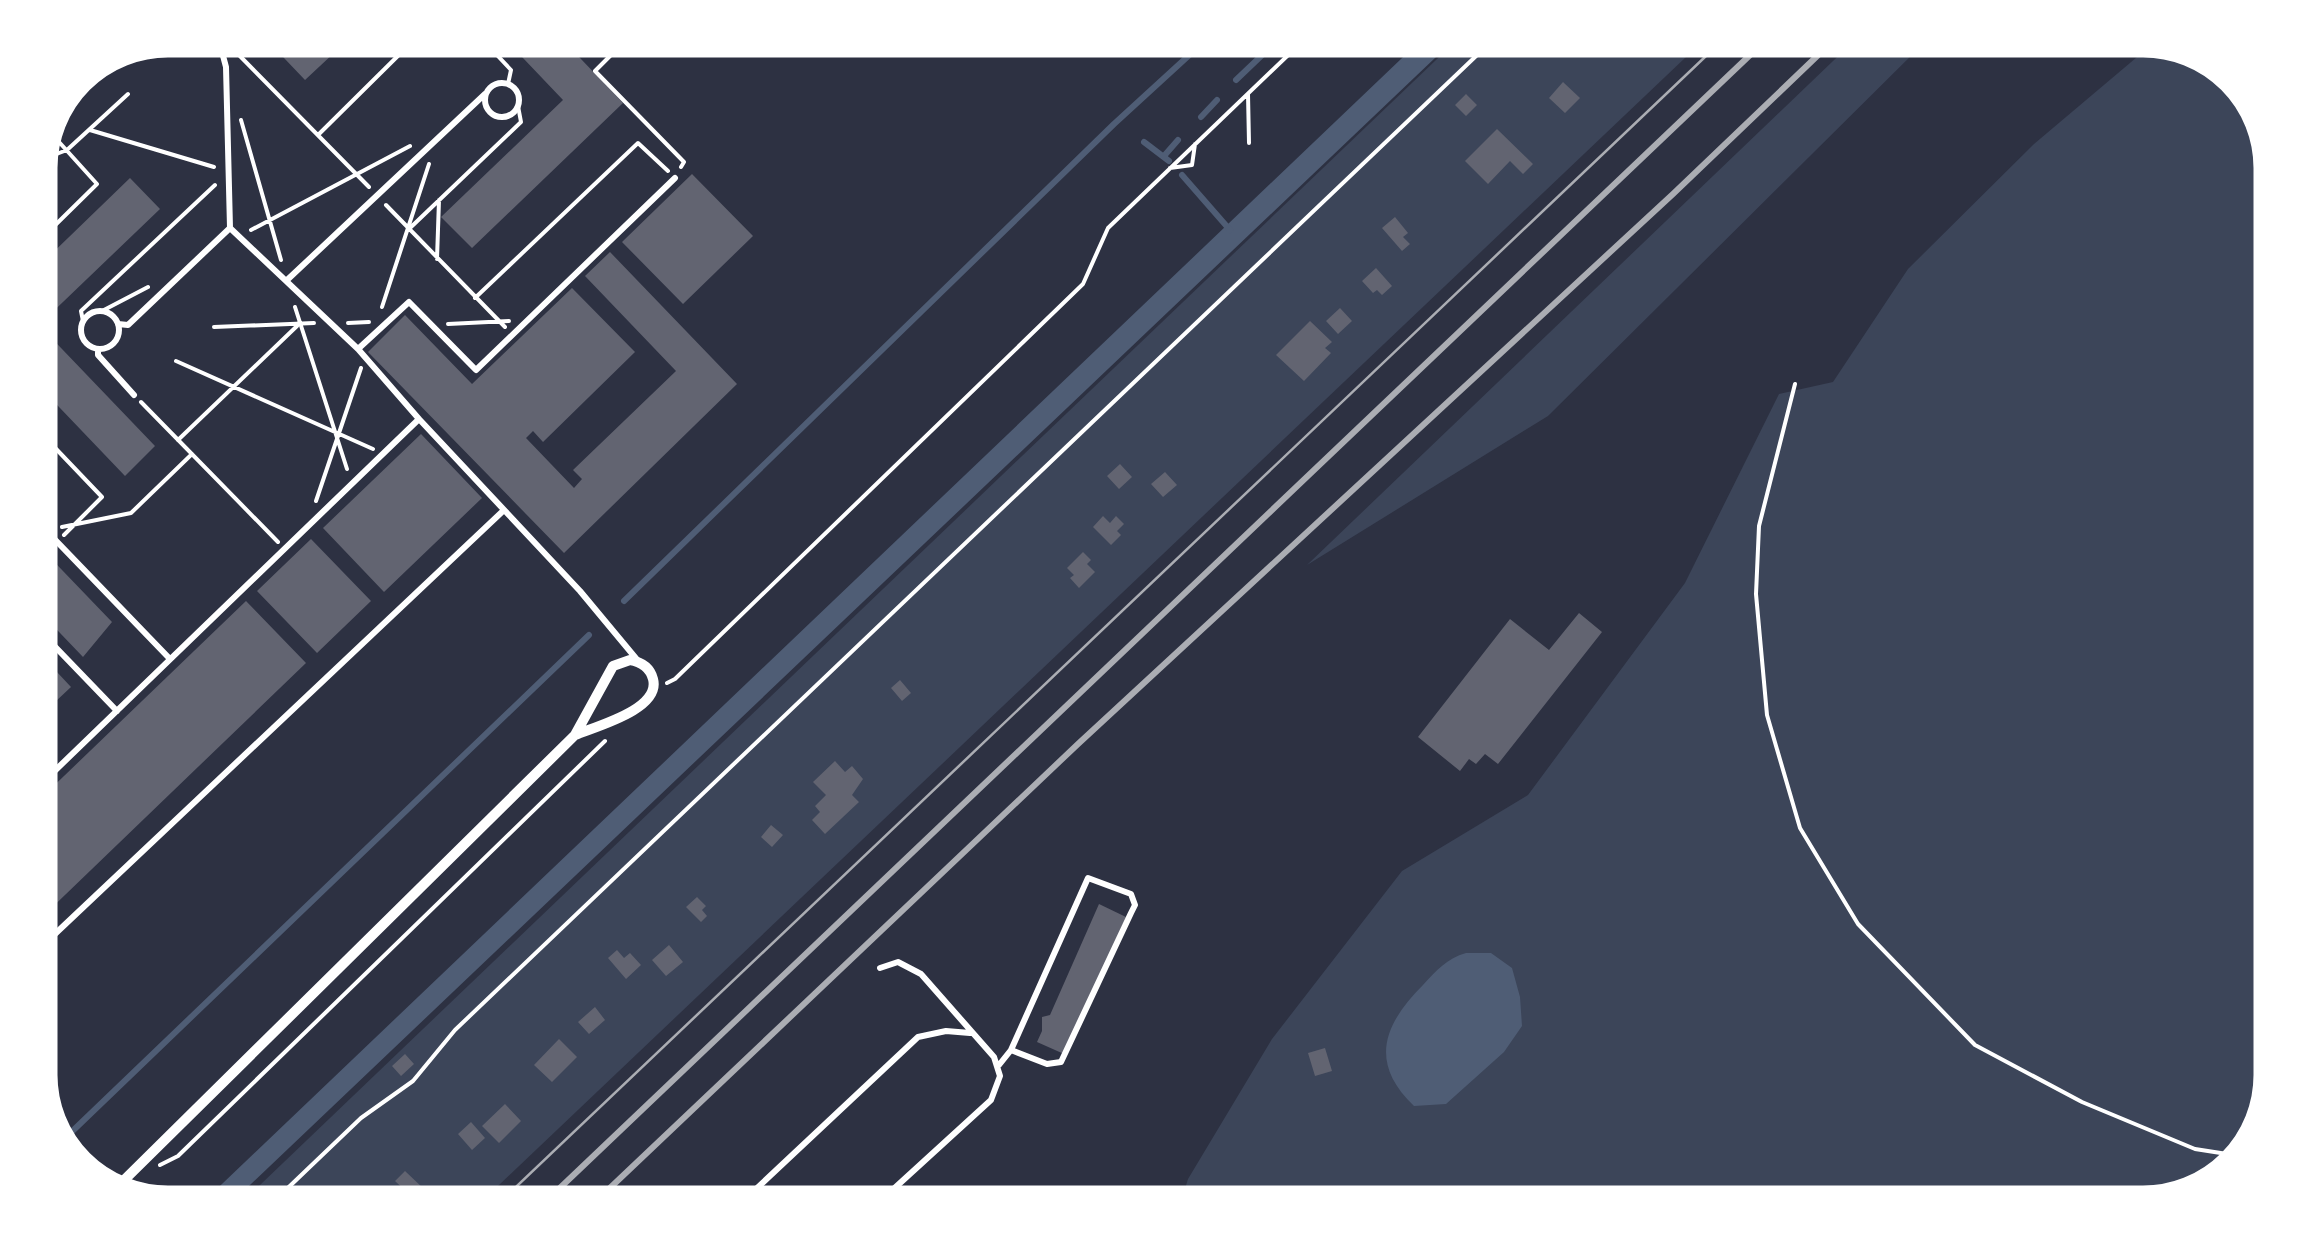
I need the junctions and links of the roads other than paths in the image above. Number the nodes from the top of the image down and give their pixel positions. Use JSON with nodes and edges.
{"nodes":[{"id":1,"x":221,"y":55,"type":"edge"},
{"id":2,"x":486,"y":94,"type":"junction"},
{"id":3,"x":675,"y":178,"type":"dead end"},
{"id":4,"x":230,"y":228,"type":"junction"},
{"id":5,"x":286,"y":281,"type":"junction"},
{"id":6,"x":118,"y":324,"type":"junction"},
{"id":7,"x":98,"y":348,"type":"junction"},
{"id":8,"x":358,"y":349,"type":"junction"},
{"id":9,"x":134,"y":395,"type":"road end"},
{"id":10,"x":418,"y":419,"type":"junction"},
{"id":11,"x":504,"y":510,"type":"junction"},
{"id":12,"x":55,"y":540,"type":"edge"},
{"id":13,"x":55,"y":648,"type":"edge"},
{"id":14,"x":170,"y":660,"type":"junction"},
{"id":15,"x":639,"y":662,"type":"junction"},
{"id":16,"x":117,"y":711,"type":"junction"},
{"id":17,"x":574,"y":735,"type":"junction"},
{"id":18,"x":55,"y":771,"type":"edge"},
{"id":19,"x":55,"y":934,"type":"edge"},
{"id":20,"x":880,"y":968,"type":"dead end"},
{"id":21,"x":972,"y":1033,"type":"junction"},
{"id":22,"x":1011,"y":1050,"type":"junction"},
{"id":23,"x":999,"y":1065,"type":"junction"},
{"id":24,"x":125,"y":1179,"type":"edge"},
{"id":25,"x":758,"y":1188,"type":"edge"},
{"id":26,"x":896,"y":1188,"type":"edge"}],
"edges":[{"from":1,"to":4,"type":"lane"},
{"from":2,"to":2,"type":"lane"},
{"from":2,"to":5,"type":"lane"},
{"from":3,"to":8,"type":"lane"},
{"from":4,"to":5,"type":"lane"},
{"from":4,"to":6,"type":"lane"},
{"from":5,"to":8,"type":"lane"},
{"from":6,"to":7,"type":"lane"},
{"from":6,"to":7,"type":"lane"},
{"from":7,"to":9,"type":"lane"},
{"from":8,"to":10,"type":"lane"},
{"from":10,"to":11,"type":"lane"},
{"from":10,"to":14,"type":"lane"},
{"from":11,"to":15,"type":"lane"},
{"from":11,"to":19,"type":"lane"},
{"from":12,"to":14,"type":"lane"},
{"from":13,"to":16,"type":"lane"},
{"from":14,"to":16,"type":"lane"},
{"from":15,"to":17,"type":"street"},
{"from":15,"to":17,"type":"street"},
{"from":16,"to":18,"type":"lane"},
{"from":17,"to":24,"type":"street"},
{"from":20,"to":21,"type":"lane"},
{"from":21,"to":23,"type":"lane"},
{"from":21,"to":25,"type":"lane"},
{"from":22,"to":22,"type":"lane"},
{"from":22,"to":23,"type":"lane"},
{"from":23,"to":26,"type":"lane"}]}
